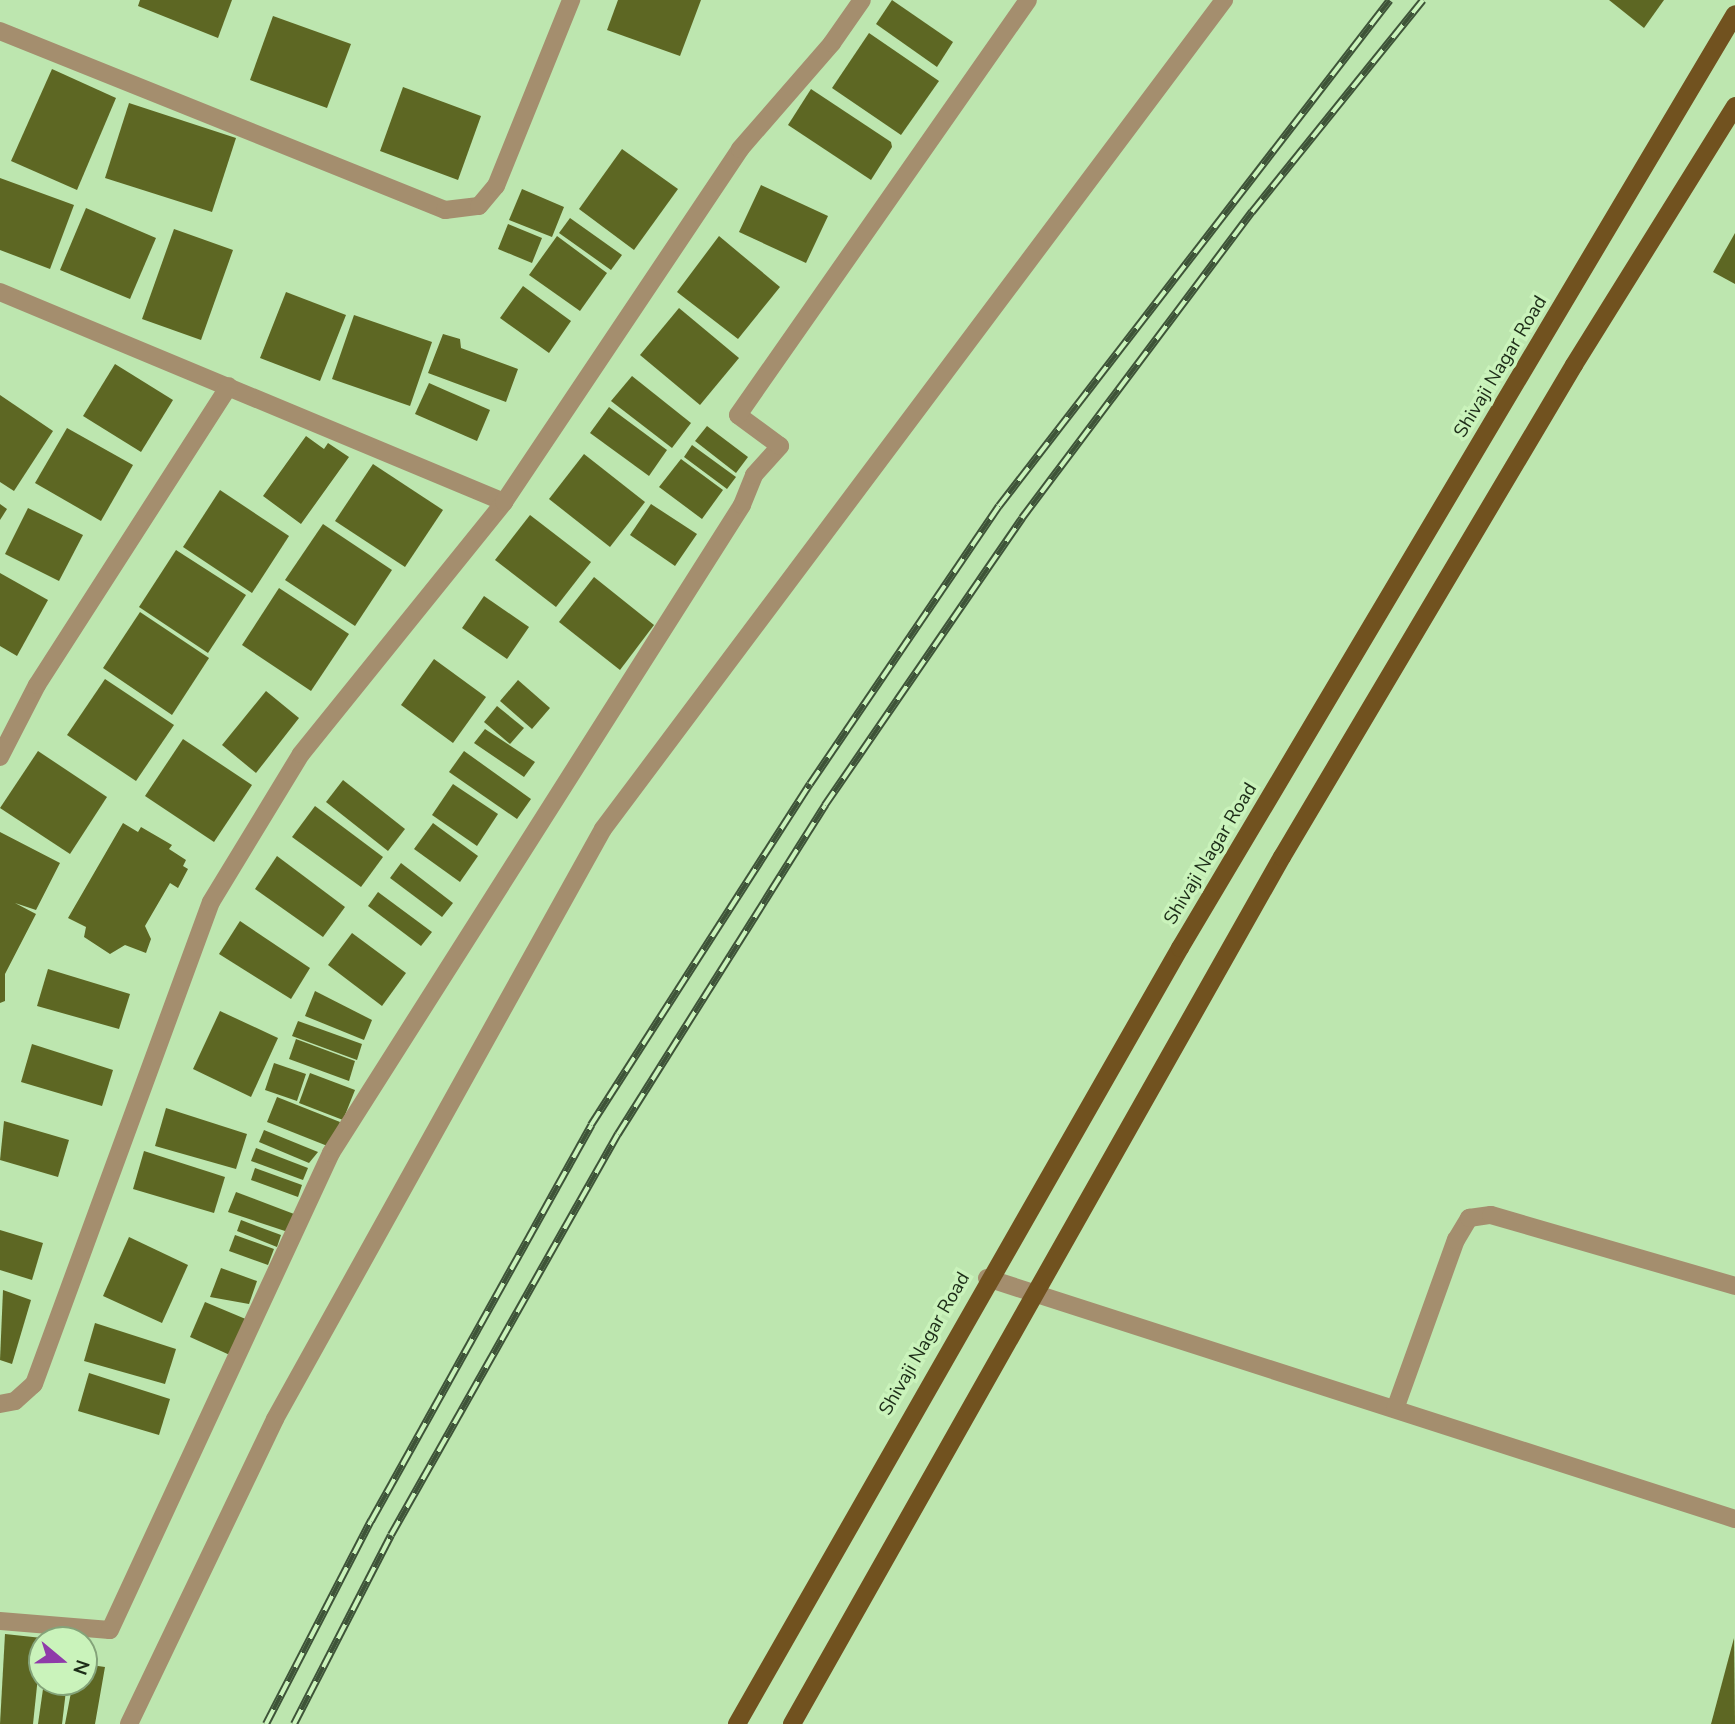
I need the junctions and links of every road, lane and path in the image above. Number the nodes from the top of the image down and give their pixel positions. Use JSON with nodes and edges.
{"nodes":[{"id":1,"x":571,"y":0,"type":"edge"},
{"id":2,"x":862,"y":0,"type":"edge"},
{"id":3,"x":1028,"y":0,"type":"edge"},
{"id":4,"x":1224,"y":0,"type":"edge"},
{"id":5,"x":1735,"y":14,"type":"edge"},
{"id":6,"x":0,"y":31,"type":"edge"},
{"id":7,"x":1735,"y":106,"type":"edge"},
{"id":8,"x":1,"y":295,"type":"edge"},
{"id":9,"x":229,"y":386,"type":"junction"},
{"id":10,"x":504,"y":502,"type":"junction"},
{"id":11,"x":0,"y":757,"type":"edge"},
{"id":12,"x":987,"y":1278,"type":"junction"},
{"id":13,"x":1735,"y":1286,"type":"edge"},
{"id":14,"x":1032,"y":1292,"type":"junction"},
{"id":15,"x":0,"y":1404,"type":"edge"},
{"id":16,"x":1395,"y":1409,"type":"junction"},
{"id":17,"x":1735,"y":1518,"type":"edge"},
{"id":18,"x":0,"y":1621,"type":"edge"},
{"id":19,"x":129,"y":1724,"type":"edge"},
{"id":20,"x":737,"y":1724,"type":"edge"},
{"id":21,"x":792,"y":1724,"type":"edge"}],
"edges":[{"from":1,"to":6,"type":"street"},
{"from":2,"to":10,"type":"street"},
{"from":3,"to":18,"type":"street"},
{"from":4,"to":19,"type":"street"},
{"from":5,"to":12,"type":"main road","name":"Shivaji Nagar Road"},
{"from":7,"to":14,"type":"main road"},
{"from":8,"to":9,"type":"street"},
{"from":9,"to":10,"type":"street"},
{"from":9,"to":11,"type":"street"},
{"from":10,"to":15,"type":"street"},
{"from":12,"to":14,"type":"street"},
{"from":12,"to":20,"type":"main road","name":"Shivaji Nagar Road"},
{"from":13,"to":16,"type":"street"},
{"from":14,"to":16,"type":"street"},
{"from":14,"to":21,"type":"main road"},
{"from":16,"to":17,"type":"street"}]}
